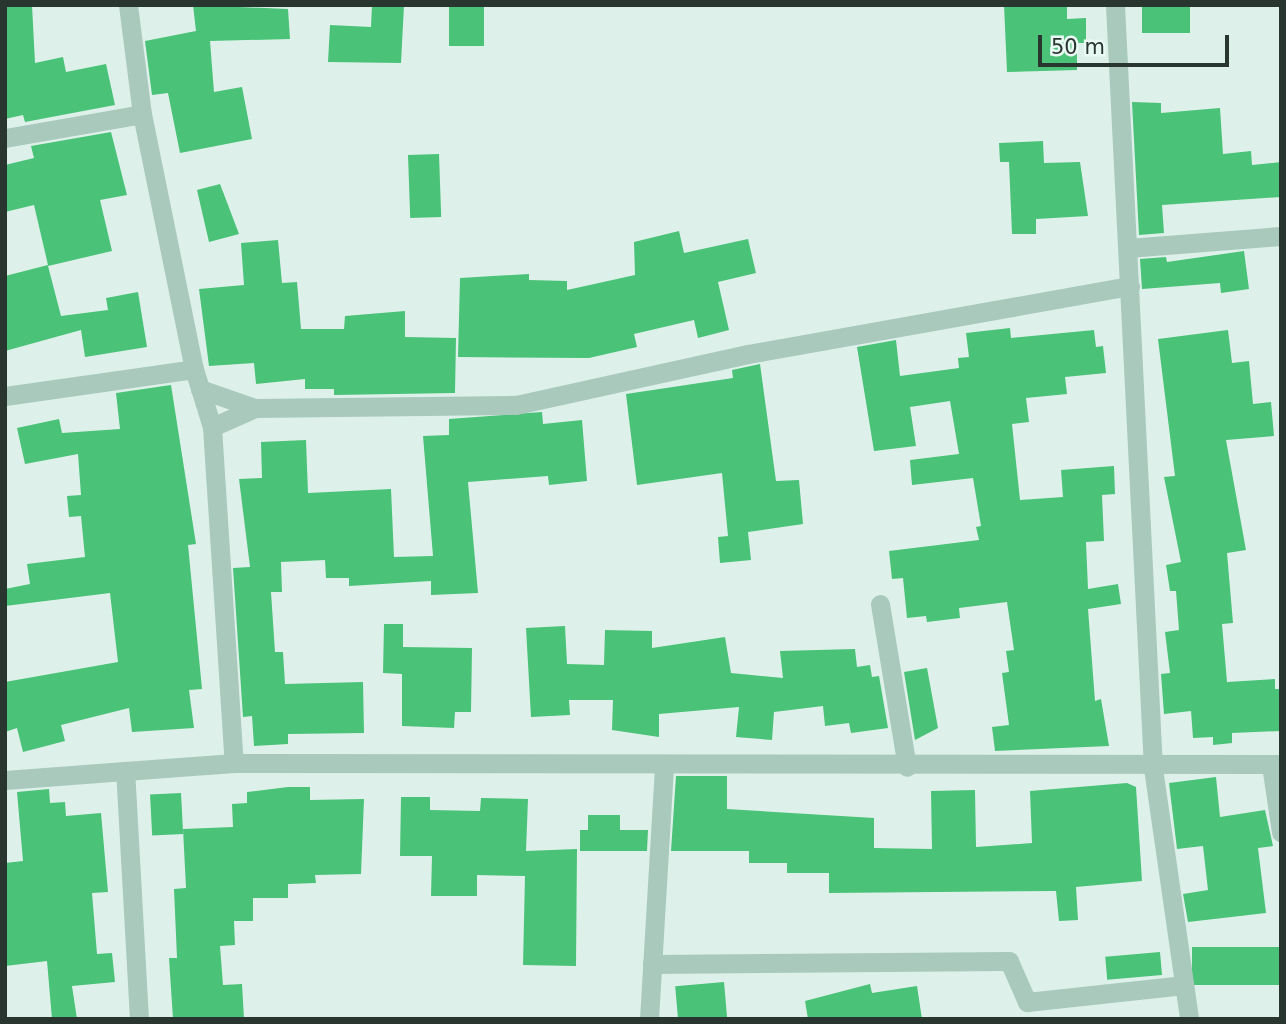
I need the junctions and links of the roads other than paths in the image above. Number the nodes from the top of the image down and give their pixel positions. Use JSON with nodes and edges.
{"nodes":[{"id":1,"x":128,"y":5,"type":"edge"},
{"id":2,"x":1115,"y":5,"type":"edge"},
{"id":3,"x":142,"y":114,"type":"junction"},
{"id":4,"x":5,"y":138,"type":"edge"},
{"id":5,"x":1281,"y":236,"type":"edge"},
{"id":6,"x":1128,"y":248,"type":"junction"},
{"id":7,"x":1130,"y":286,"type":"junction"},
{"id":8,"x":194,"y":369,"type":"junction"},
{"id":9,"x":200,"y":390,"type":"junction"},
{"id":10,"x":5,"y":396,"type":"edge"},
{"id":11,"x":255,"y":408,"type":"junction"},
{"id":12,"x":212,"y":427,"type":"junction"},
{"id":13,"x":880,"y":604,"type":"dead end"},
{"id":14,"x":234,"y":763,"type":"junction"},
{"id":15,"x":664,"y":765,"type":"junction"},
{"id":16,"x":1276,"y":765,"type":"edge"},
{"id":17,"x":907,"y":768,"type":"junction"},
{"id":18,"x":1153,"y":768,"type":"junction"},
{"id":19,"x":125,"y":771,"type":"junction"},
{"id":20,"x":5,"y":780,"type":"edge"},
{"id":21,"x":1281,"y":832,"type":"edge"},
{"id":22,"x":652,"y":964,"type":"junction"},
{"id":23,"x":1184,"y":985,"type":"junction"},
{"id":24,"x":139,"y":1019,"type":"edge"},
{"id":25,"x":649,"y":1019,"type":"edge"},
{"id":26,"x":1189,"y":1019,"type":"edge"}],
"edges":[{"from":1,"to":3,"type":"street"},
{"from":2,"to":6,"type":"street"},
{"from":3,"to":4,"type":"street"},
{"from":3,"to":8,"type":"street"},
{"from":5,"to":6,"type":"street"},
{"from":6,"to":7,"type":"street"},
{"from":7,"to":11,"type":"street"},
{"from":7,"to":18,"type":"street"},
{"from":8,"to":9,"type":"street"},
{"from":8,"to":10,"type":"street"},
{"from":9,"to":11,"type":"street"},
{"from":9,"to":12,"type":"street"},
{"from":11,"to":12,"type":"street"},
{"from":12,"to":14,"type":"street"},
{"from":13,"to":17,"type":"street"},
{"from":14,"to":15,"type":"street"},
{"from":14,"to":19,"type":"street"},
{"from":15,"to":17,"type":"street"},
{"from":15,"to":22,"type":"street"},
{"from":16,"to":18,"type":"street"},
{"from":16,"to":21,"type":"street"},
{"from":17,"to":18,"type":"street"},
{"from":18,"to":23,"type":"street"},
{"from":19,"to":20,"type":"street"},
{"from":19,"to":24,"type":"street"},
{"from":22,"to":23,"type":"street"},
{"from":22,"to":25,"type":"street"},
{"from":23,"to":26,"type":"street"}]}
